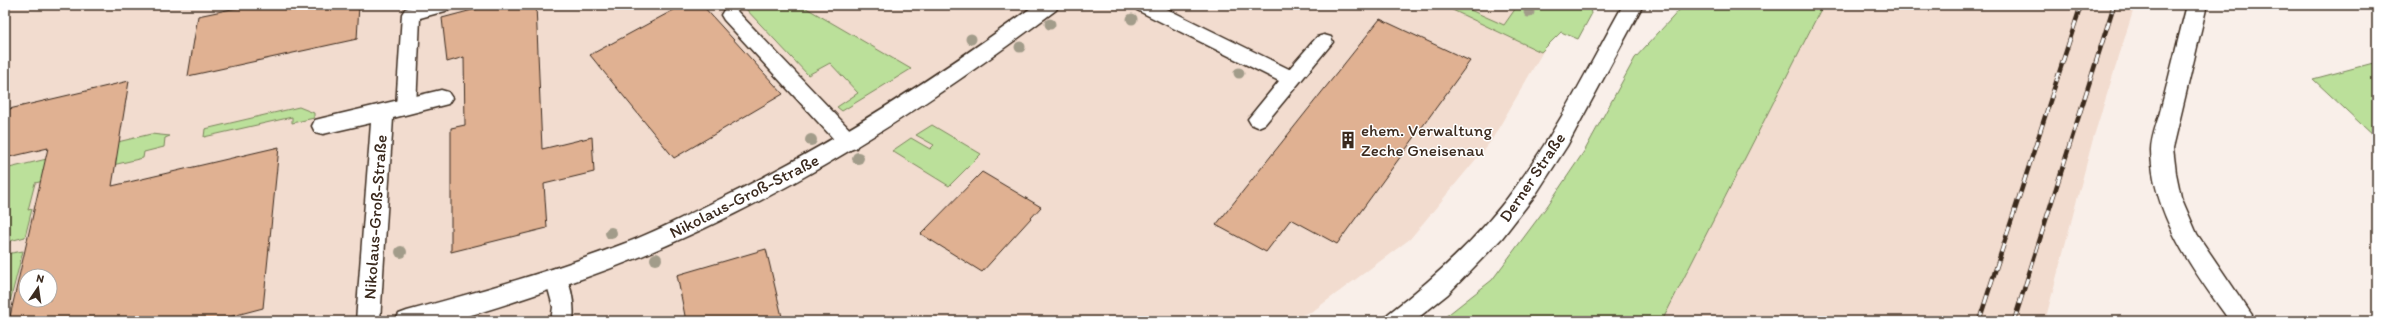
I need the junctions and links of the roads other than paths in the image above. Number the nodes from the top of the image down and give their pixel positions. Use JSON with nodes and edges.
{"nodes":[{"id":1,"x":443,"y":5,"type":"edge"},
{"id":2,"x":1048,"y":5,"type":"edge"},
{"id":3,"x":1143,"y":5,"type":"edge"},
{"id":4,"x":1633,"y":5,"type":"edge"},
{"id":5,"x":2197,"y":5,"type":"edge"},
{"id":6,"x":730,"y":15,"type":"dead end"},
{"id":7,"x":1324,"y":42,"type":"dead end"},
{"id":8,"x":1292,"y":79,"type":"junction"},
{"id":9,"x":441,"y":98,"type":"dead end"},
{"id":10,"x":406,"y":107,"type":"junction"},
{"id":11,"x":383,"y":112,"type":"junction"},
{"id":12,"x":1258,"y":119,"type":"dead end"},
{"id":13,"x":323,"y":126,"type":"dead end"},
{"id":14,"x":849,"y":142,"type":"junction"},
{"id":15,"x":556,"y":277,"type":"junction"},
{"id":16,"x":368,"y":321,"type":"edge"},
{"id":17,"x":407,"y":321,"type":"edge"},
{"id":18,"x":562,"y":321,"type":"edge"},
{"id":19,"x":1396,"y":321,"type":"edge"},
{"id":20,"x":2244,"y":321,"type":"edge"}],
"edges":[{"from":1,"to":10,"type":"lane"},
{"from":2,"to":14,"type":"street","name":"Nikolaus-Groß-Straße"},
{"from":3,"to":8,"type":"lane"},
{"from":4,"to":19,"type":"street","name":"Derner Straße"},
{"from":5,"to":20,"type":"street"},
{"from":6,"to":14,"type":"lane"},
{"from":7,"to":8,"type":"lane"},
{"from":8,"to":12,"type":"lane"},
{"from":9,"to":10,"type":"street","name":"Nikolaus-Groß-Straße"},
{"from":10,"to":11,"type":"street","name":"Nikolaus-Groß-Straße"},
{"from":11,"to":13,"type":"street","name":"Nikolaus-Groß-Straße"},
{"from":11,"to":16,"type":"street","name":"Nikolaus-Groß-Straße"},
{"from":14,"to":15,"type":"street","name":"Nikolaus-Groß-Straße"},
{"from":15,"to":17,"type":"street","name":"Nikolaus-Groß-Straße"},
{"from":15,"to":18,"type":"lane"}]}
